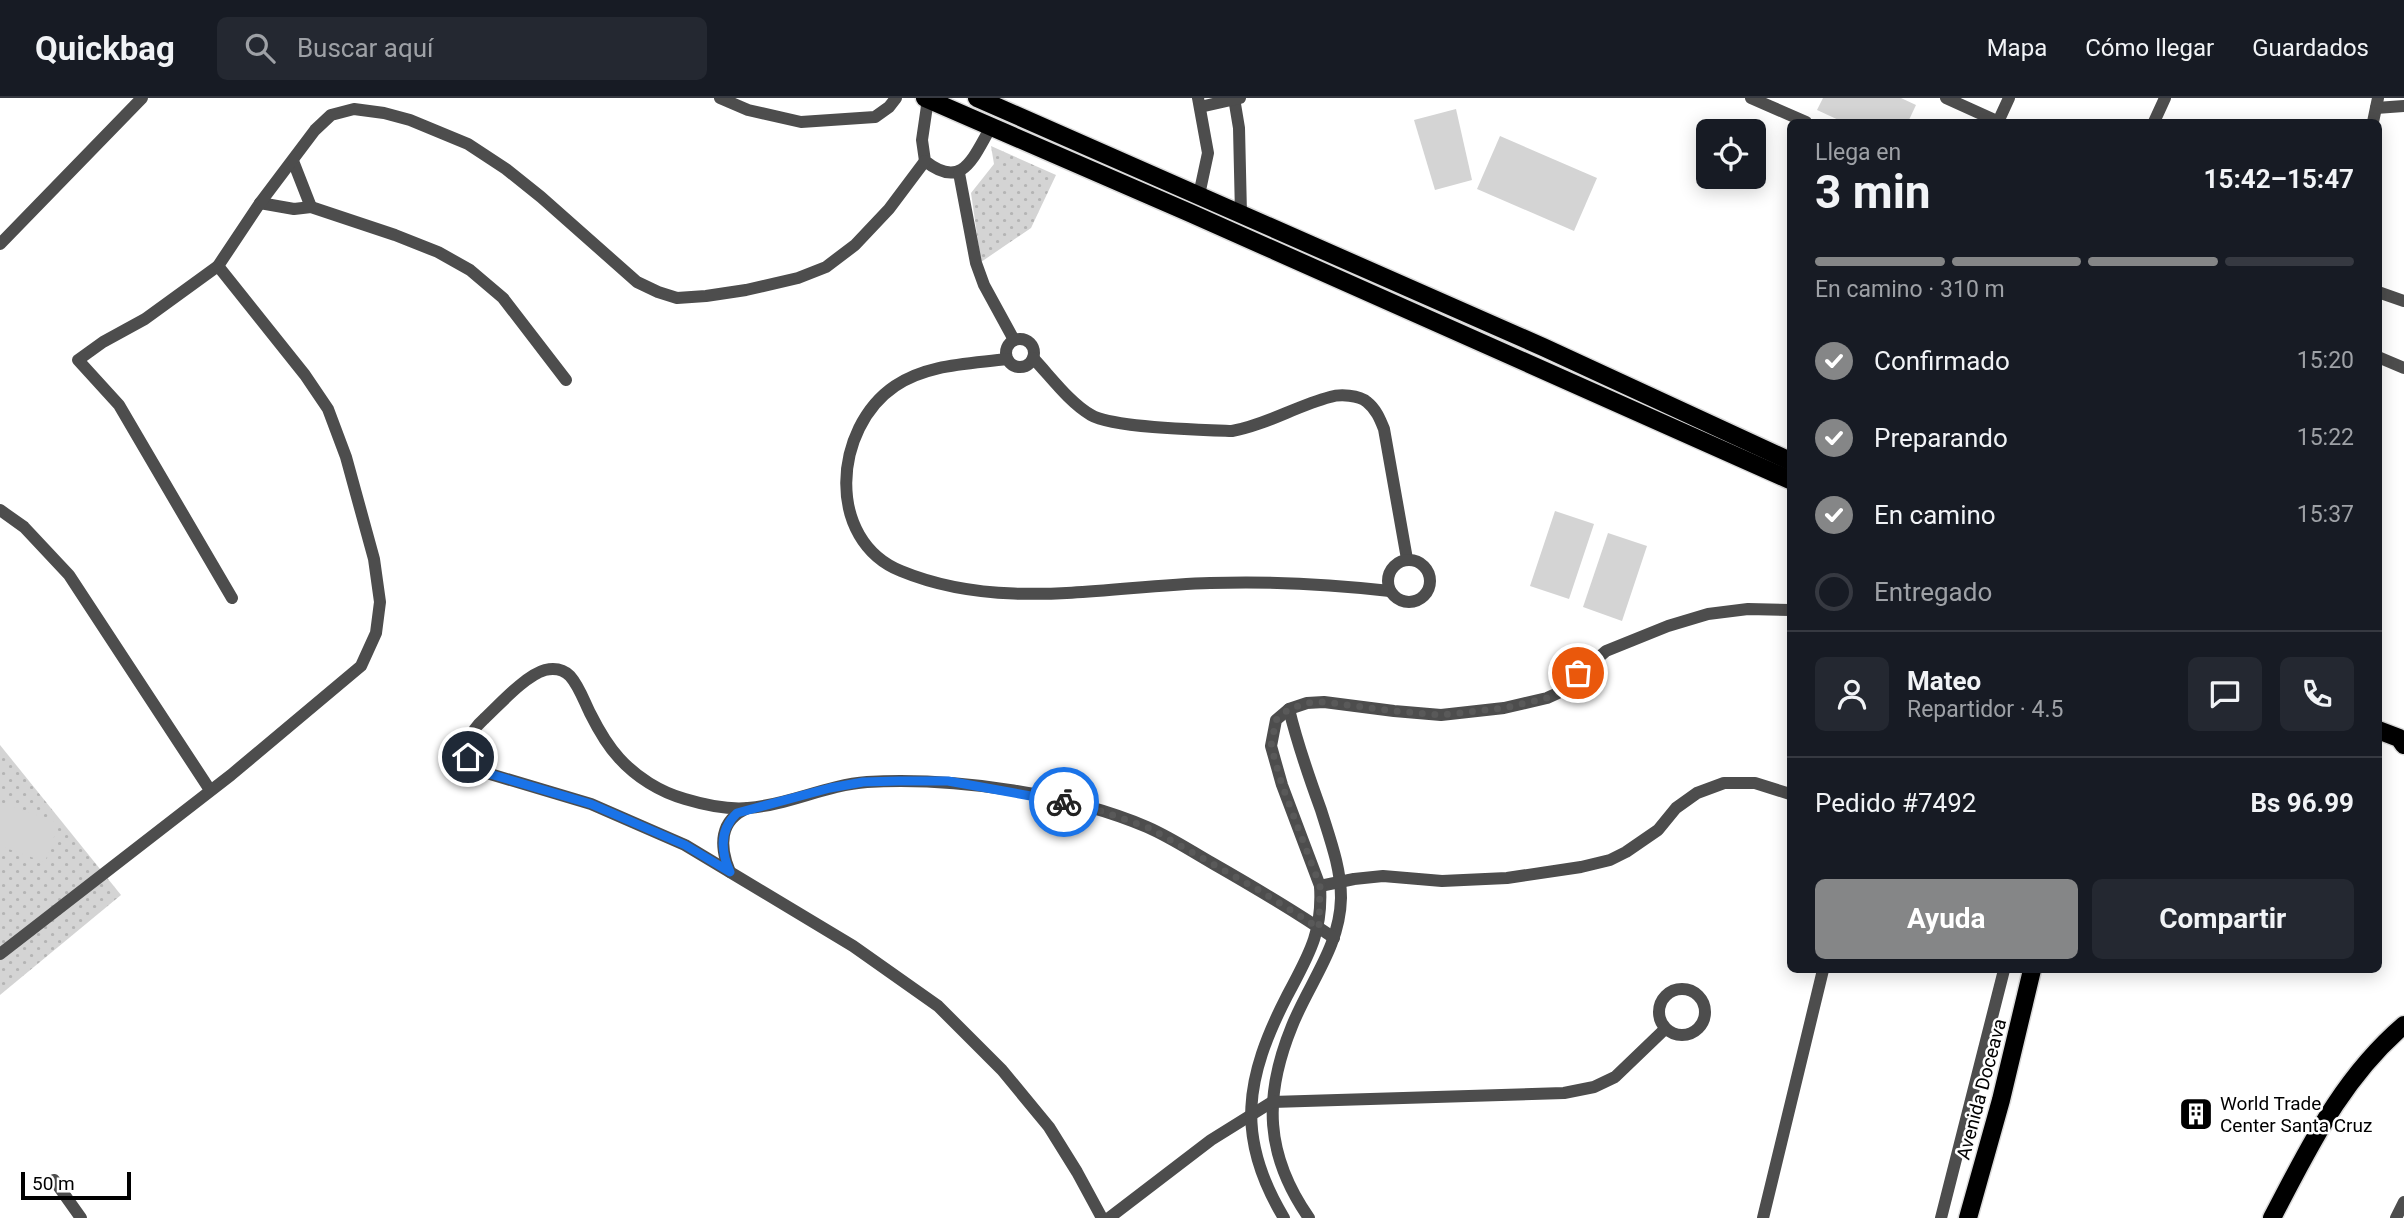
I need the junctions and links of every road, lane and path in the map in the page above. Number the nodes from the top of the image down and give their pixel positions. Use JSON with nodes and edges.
{"nodes":[{"id":1,"x":142,"y":98,"type":"edge"},
{"id":2,"x":720,"y":98,"type":"edge"},
{"id":3,"x":897,"y":98,"type":"edge"},
{"id":4,"x":977,"y":98,"type":"edge"},
{"id":5,"x":1751,"y":98,"type":"edge"},
{"id":6,"x":1946,"y":98,"type":"edge"},
{"id":7,"x":2009,"y":98,"type":"edge"},
{"id":8,"x":2165,"y":98,"type":"edge"},
{"id":9,"x":927,"y":99,"type":"edge"},
{"id":10,"x":1236,"y":99,"type":"edge"},
{"id":11,"x":1199,"y":102,"type":"edge"},
{"id":12,"x":2377,"y":103,"type":"edge"},
{"id":13,"x":2404,"y":106,"type":"edge"},
{"id":14,"x":1799,"y":119,"type":"edge"},
{"id":15,"x":1992,"y":119,"type":"edge"},
{"id":16,"x":2000,"y":119,"type":"edge"},
{"id":17,"x":2155,"y":119,"type":"edge"},
{"id":18,"x":991,"y":127,"type":"junction"},
{"id":19,"x":293,"y":160,"type":"junction"},
{"id":20,"x":925,"y":161,"type":"junction"},
{"id":21,"x":959,"y":173,"type":"junction"},
{"id":22,"x":1199,"y":195,"type":"junction"},
{"id":23,"x":260,"y":203,"type":"junction"},
{"id":24,"x":311,"y":207,"type":"junction"},
{"id":25,"x":1190,"y":213,"type":"junction"},
{"id":26,"x":1241,"y":214,"type":"junction"},
{"id":27,"x":0,"y":244,"type":"edge"},
{"id":28,"x":218,"y":266,"type":"junction"},
{"id":29,"x":2382,"y":293,"type":"edge"},
{"id":30,"x":2404,"y":301,"type":"edge"},
{"id":31,"x":1014,"y":340,"type":"junction"},
{"id":32,"x":1033,"y":358,"type":"junction"},
{"id":33,"x":2382,"y":358,"type":"edge"},
{"id":34,"x":1007,"y":359,"type":"junction"},
{"id":35,"x":2404,"y":368,"type":"edge"},
{"id":36,"x":566,"y":380,"type":"dead end"},
{"id":37,"x":1787,"y":460,"type":"edge"},
{"id":38,"x":1787,"y":479,"type":"edge"},
{"id":39,"x":0,"y":510,"type":"edge"},
{"id":40,"x":1407,"y":559,"type":"junction"},
{"id":41,"x":1390,"y":591,"type":"junction"},
{"id":42,"x":232,"y":597,"type":"dead end"},
{"id":43,"x":1787,"y":610,"type":"edge"},
{"id":44,"x":1289,"y":709,"type":"junction"},
{"id":45,"x":2382,"y":732,"type":"edge"},
{"id":46,"x":2402,"y":741,"type":"edge"},
{"id":47,"x":210,"y":790,"type":"junction"},
{"id":48,"x":1787,"y":793,"type":"edge"},
{"id":49,"x":748,"y":808,"type":"junction"},
{"id":50,"x":730,"y":872,"type":"junction"},
{"id":51,"x":1340,"y":882,"type":"junction"},
{"id":52,"x":1320,"y":886,"type":"junction"},
{"id":53,"x":1319,"y":928,"type":"junction"},
{"id":54,"x":1334,"y":939,"type":"junction"},
{"id":55,"x":0,"y":954,"type":"edge"},
{"id":56,"x":1822,"y":973,"type":"edge"},
{"id":57,"x":2003,"y":973,"type":"edge"},
{"id":58,"x":2031,"y":973,"type":"edge"},
{"id":59,"x":2404,"y":1025,"type":"edge"},
{"id":60,"x":1665,"y":1029,"type":"dead end"},
{"id":61,"x":1272,"y":1102,"type":"junction"},
{"id":62,"x":1250,"y":1115,"type":"junction"},
{"id":63,"x":54,"y":1180,"type":"dead end"},
{"id":64,"x":2404,"y":1202,"type":"edge"},
{"id":65,"x":81,"y":1218,"type":"edge"},
{"id":66,"x":1102,"y":1218,"type":"edge"},
{"id":67,"x":1109,"y":1218,"type":"edge"},
{"id":68,"x":1284,"y":1218,"type":"edge"},
{"id":69,"x":1310,"y":1218,"type":"edge"},
{"id":70,"x":1763,"y":1218,"type":"edge"},
{"id":71,"x":1941,"y":1218,"type":"edge"},
{"id":72,"x":1968,"y":1218,"type":"edge"},
{"id":73,"x":2272,"y":1218,"type":"edge"},
{"id":74,"x":2396,"y":1218,"type":"edge"}],
"edges":[{"from":1,"to":27,"type":"street"},
{"from":2,"to":3,"type":"street"},
{"from":4,"to":22,"type":"main road"},
{"from":5,"to":14,"type":"street"},
{"from":6,"to":15,"type":"street"},
{"from":7,"to":16,"type":"street"},
{"from":8,"to":17,"type":"street"},
{"from":9,"to":18,"type":"main road"},
{"from":9,"to":20,"type":"street"},
{"from":10,"to":11,"type":"street"},
{"from":10,"to":26,"type":"street"},
{"from":11,"to":22,"type":"street"},
{"from":12,"to":13,"type":"street"},
{"from":18,"to":21,"type":"street"},
{"from":18,"to":25,"type":"main road"},
{"from":19,"to":20,"type":"street"},
{"from":19,"to":23,"type":"street"},
{"from":19,"to":24,"type":"street"},
{"from":20,"to":21,"type":"street"},
{"from":21,"to":31,"type":"street"},
{"from":22,"to":25,"type":"main road"},
{"from":22,"to":26,"type":"main road"},
{"from":23,"to":24,"type":"street"},
{"from":23,"to":28,"type":"street"},
{"from":24,"to":36,"type":"street"},
{"from":25,"to":38,"type":"main road"},
{"from":26,"to":37,"type":"main road"},
{"from":28,"to":42,"type":"street"},
{"from":28,"to":47,"type":"street"},
{"from":29,"to":30,"type":"street"},
{"from":31,"to":32,"type":"street"},
{"from":31,"to":34,"type":"street"},
{"from":32,"to":34,"type":"street"},
{"from":32,"to":40,"type":"street"},
{"from":33,"to":35,"type":"street"},
{"from":34,"to":41,"type":"street"},
{"from":39,"to":47,"type":"street"},
{"from":40,"to":41,"type":"street"},
{"from":40,"to":41,"type":"street"},
{"from":43,"to":44,"type":"street"},
{"from":44,"to":51,"type":"street"},
{"from":44,"to":52,"type":"street"},
{"from":45,"to":46,"type":"main road"},
{"from":47,"to":55,"type":"street"},
{"from":48,"to":51,"type":"street"},
{"from":49,"to":50,"type":"street"},
{"from":49,"to":50,"type":"street"},
{"from":49,"to":53,"type":"street"},
{"from":50,"to":66,"type":"street"},
{"from":51,"to":52,"type":"street"},
{"from":51,"to":54,"type":"street"},
{"from":52,"to":53,"type":"street"},
{"from":53,"to":54,"type":"street"},
{"from":53,"to":62,"type":"street"},
{"from":54,"to":61,"type":"street"},
{"from":56,"to":70,"type":"street"},
{"from":57,"to":71,"type":"street"},
{"from":58,"to":72,"type":"main road","name":"Avenida Doceava"},
{"from":59,"to":73,"type":"main road"},
{"from":60,"to":61,"type":"street"},
{"from":61,"to":62,"type":"street"},
{"from":61,"to":69,"type":"street"},
{"from":62,"to":67,"type":"street"},
{"from":62,"to":68,"type":"street"},
{"from":63,"to":65,"type":"street"},
{"from":64,"to":74,"type":"street"}]}
